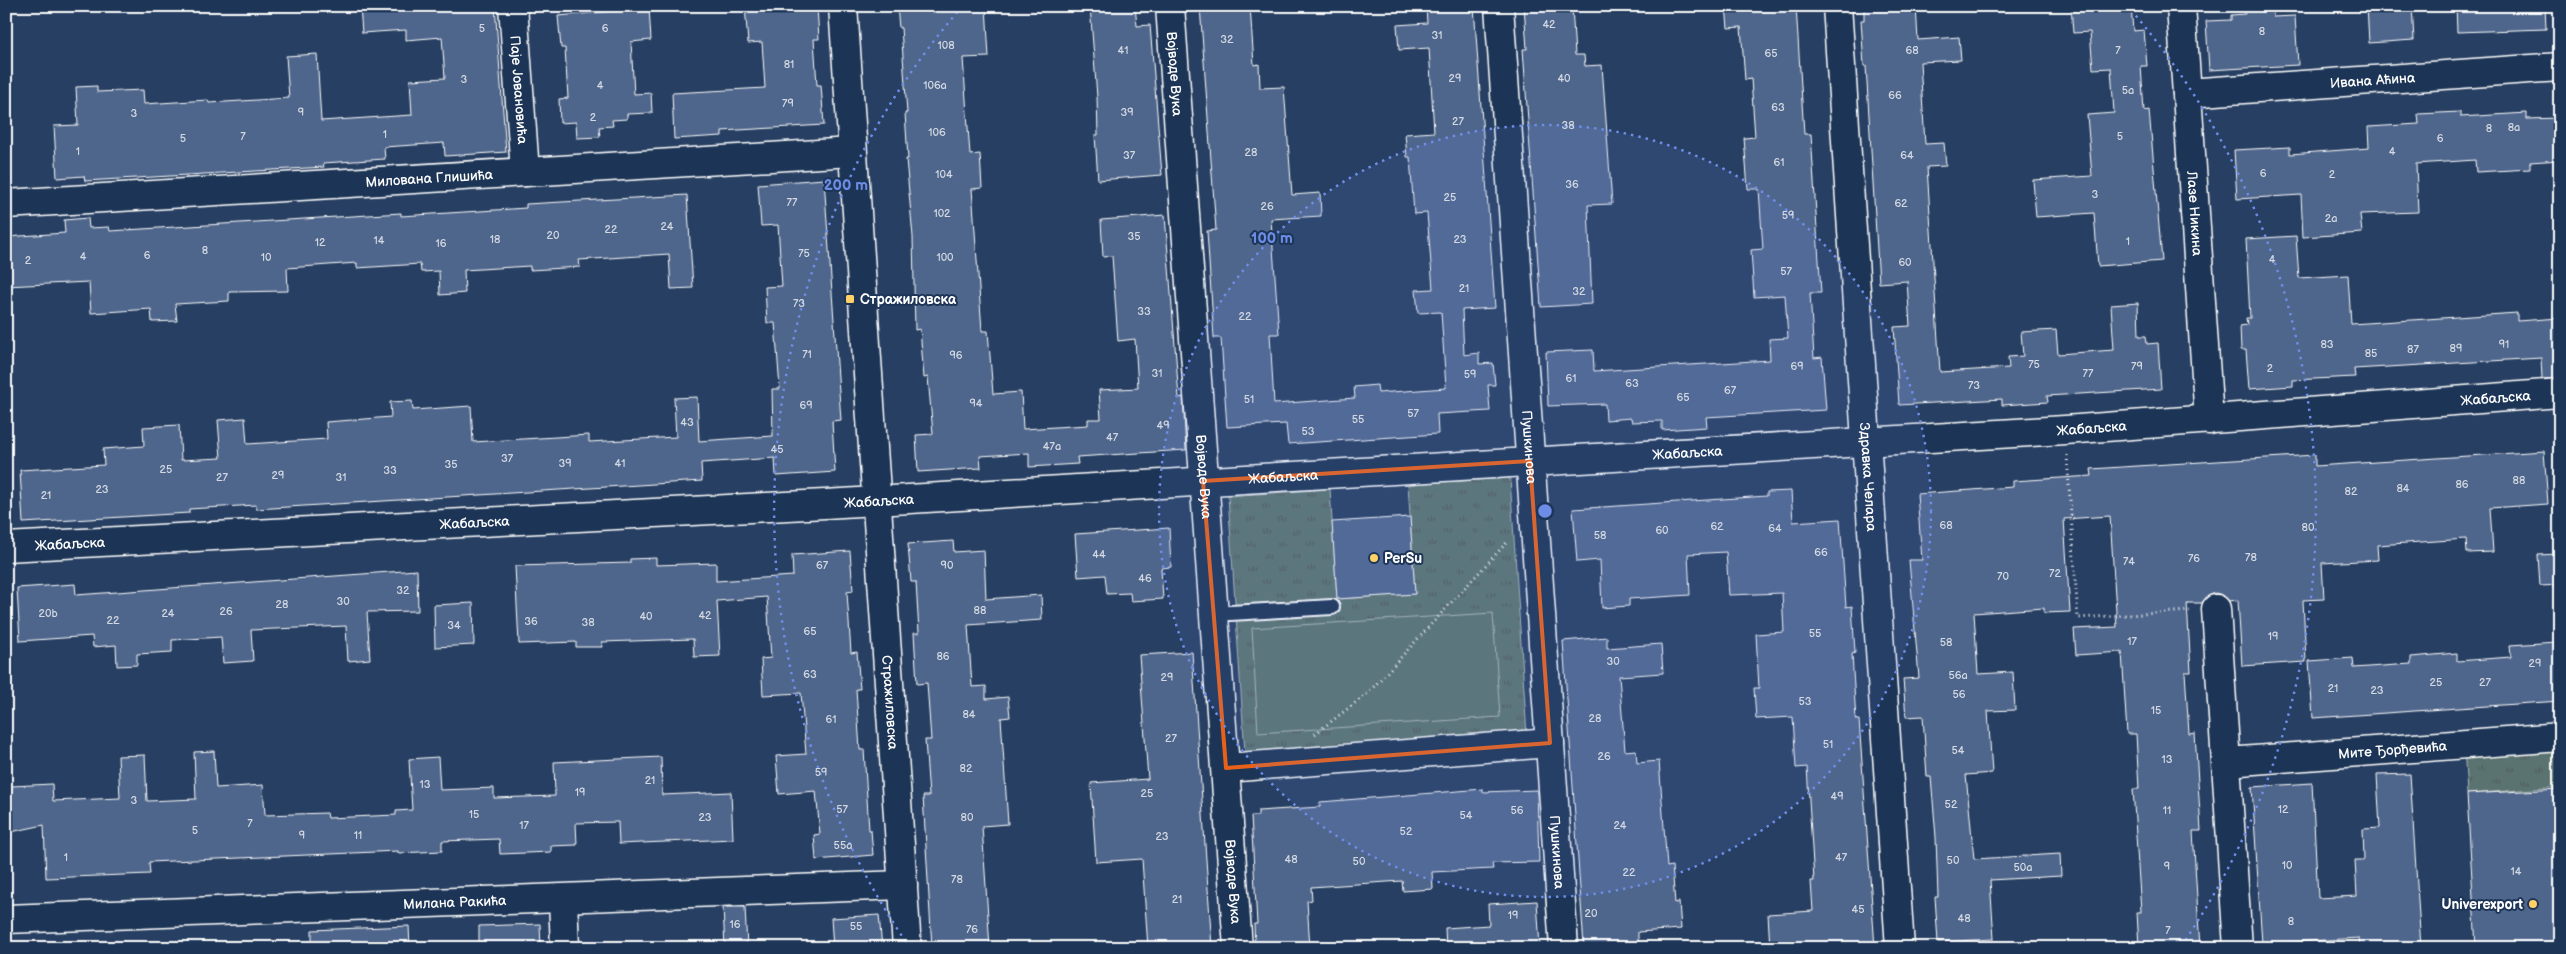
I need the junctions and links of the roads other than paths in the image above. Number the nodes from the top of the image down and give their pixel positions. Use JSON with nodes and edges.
{"nodes":[{"id":1,"x":513,"y":6,"type":"edge"},
{"id":2,"x":843,"y":6,"type":"edge"},
{"id":3,"x":1170,"y":6,"type":"edge"},
{"id":4,"x":1498,"y":6,"type":"edge"},
{"id":5,"x":1837,"y":6,"type":"edge"},
{"id":6,"x":2181,"y":6,"type":"edge"},
{"id":7,"x":2560,"y":67,"type":"edge"},
{"id":8,"x":2187,"y":93,"type":"junction"},
{"id":9,"x":852,"y":152,"type":"junction"},
{"id":10,"x":525,"y":172,"type":"junction"},
{"id":11,"x":6,"y":204,"type":"edge"},
{"id":12,"x":2560,"y":393,"type":"edge"},
{"id":13,"x":2209,"y":420,"type":"junction"},
{"id":14,"x":1867,"y":442,"type":"junction"},
{"id":15,"x":1530,"y":461,"type":"junction"},
{"id":16,"x":1203,"y":481,"type":"junction"},
{"id":17,"x":876,"y":501,"type":"junction"},
{"id":18,"x":6,"y":547,"type":"edge"},
{"id":19,"x":1332,"y":607,"type":"dead end"},
{"id":20,"x":2216,"y":609,"type":"road end"},
{"id":21,"x":1214,"y":614,"type":"junction"},
{"id":22,"x":2560,"y":738,"type":"edge"},
{"id":23,"x":1550,"y":743,"type":"junction"},
{"id":24,"x":2227,"y":762,"type":"junction"},
{"id":25,"x":1226,"y":768,"type":"junction"},
{"id":26,"x":903,"y":885,"type":"junction"},
{"id":27,"x":563,"y":899,"type":"junction"},
{"id":28,"x":6,"y":919,"type":"edge"},
{"id":29,"x":564,"y":948,"type":"edge"},
{"id":30,"x":906,"y":948,"type":"edge"},
{"id":31,"x":1238,"y":948,"type":"edge"},
{"id":32,"x":1564,"y":948,"type":"edge"},
{"id":33,"x":1900,"y":948,"type":"edge"},
{"id":34,"x":2238,"y":948,"type":"edge"}],
"edges":[{"from":1,"to":10,"type":"street","name":"Паје Јовановића"},
{"from":2,"to":9,"type":"street","name":"Стражиловска"},
{"from":3,"to":16,"type":"street","name":"Војводе Вука"},
{"from":4,"to":15,"type":"street","name":"Пушкинова"},
{"from":5,"to":14,"type":"street","name":"Здравка Челара"},
{"from":6,"to":8,"type":"street","name":"Лазе Никина"},
{"from":7,"to":8,"type":"street","name":"Ивана Аћина"},
{"from":8,"to":13,"type":"street","name":"Лазе Никина"},
{"from":9,"to":10,"type":"street","name":"Милована Глишића"},
{"from":9,"to":17,"type":"street","name":"Стражиловска"},
{"from":10,"to":11,"type":"street","name":"Милована Глишића"},
{"from":12,"to":13,"type":"street","name":"Жабаљска"},
{"from":13,"to":14,"type":"street","name":"Жабаљска"},
{"from":14,"to":15,"type":"street","name":"Жабаљска"},
{"from":14,"to":33,"type":"street","name":"Здравка Челара"},
{"from":15,"to":16,"type":"street","name":"Жабаљска"},
{"from":15,"to":23,"type":"street","name":"Пушкинова"},
{"from":16,"to":17,"type":"street","name":"Жабаљска"},
{"from":16,"to":21,"type":"street","name":"Војводе Вука"},
{"from":17,"to":18,"type":"street","name":"Жабаљска"},
{"from":17,"to":26,"type":"street","name":"Стражиловска"},
{"from":19,"to":21,"type":"lane"},
{"from":20,"to":24,"type":"street"},
{"from":21,"to":25,"type":"street","name":"Војводе Вука"},
{"from":22,"to":24,"type":"street","name":"Мите Ђорђевића"},
{"from":23,"to":25,"type":"street"},
{"from":23,"to":32,"type":"street","name":"Пушкинова"},
{"from":24,"to":34,"type":"street"},
{"from":25,"to":31,"type":"street","name":"Војводе Вука"},
{"from":26,"to":27,"type":"street","name":"Милана Ракића"},
{"from":26,"to":30,"type":"street","name":"Стражиловска"},
{"from":27,"to":28,"type":"street","name":"Милана Ракића"},
{"from":27,"to":29,"type":"street"}]}
